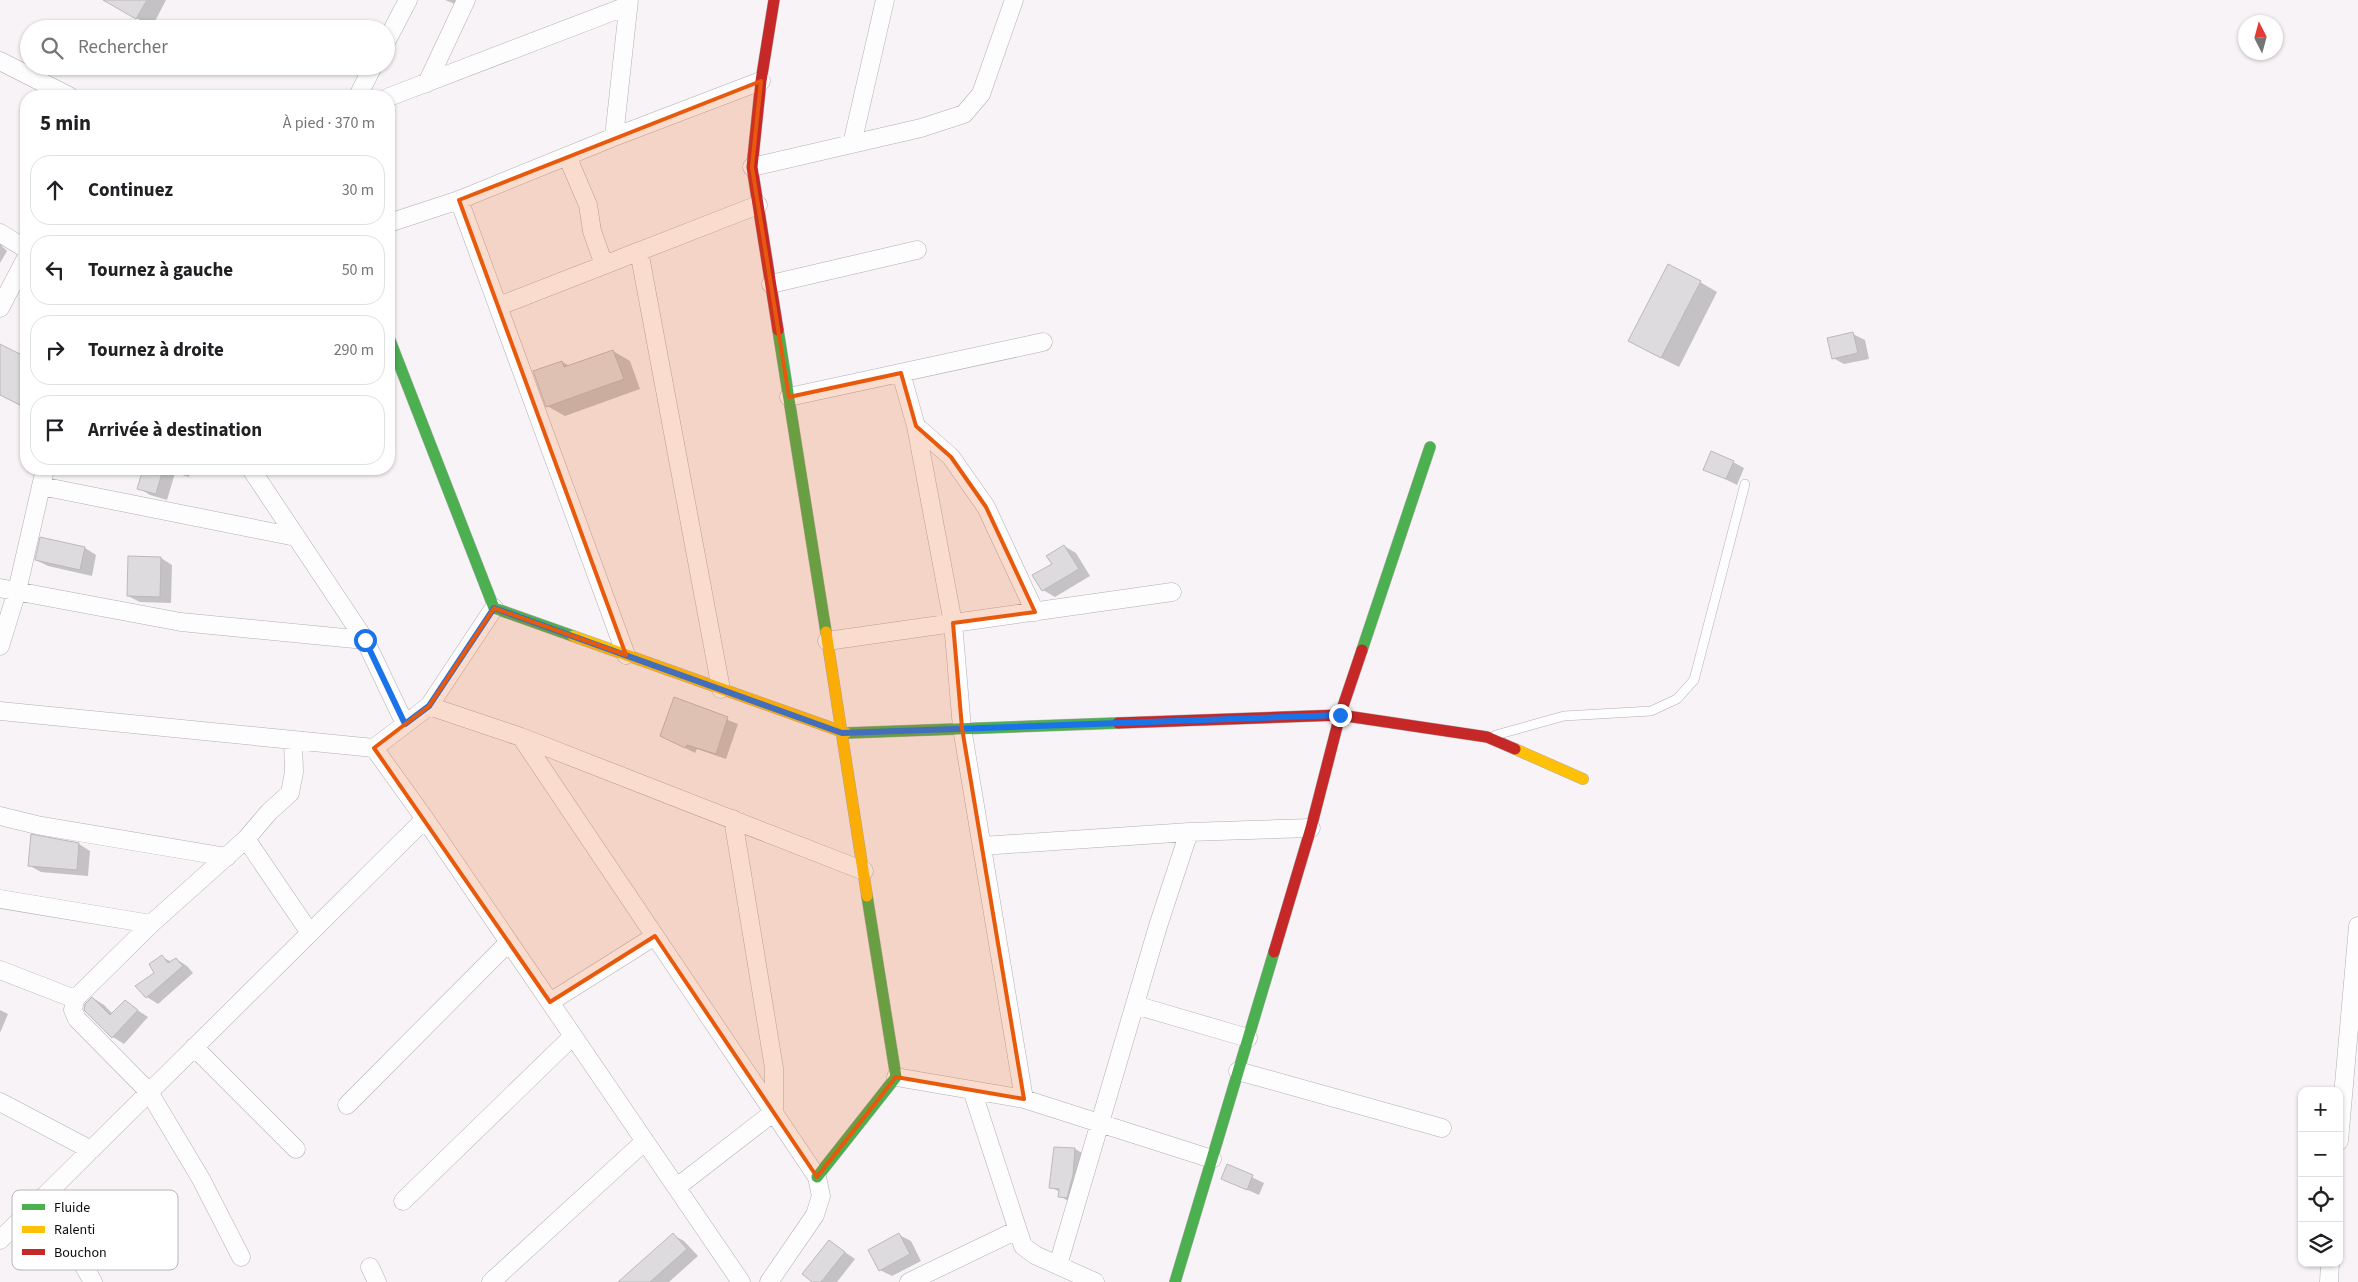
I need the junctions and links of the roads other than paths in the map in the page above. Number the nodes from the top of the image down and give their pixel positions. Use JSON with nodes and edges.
{"nodes":[{"id":1,"x":466,"y":0,"type":"edge"},
{"id":2,"x":774,"y":0,"type":"edge"},
{"id":3,"x":885,"y":0,"type":"edge"},
{"id":4,"x":1014,"y":0,"type":"edge"},
{"id":5,"x":402,"y":2,"type":"edge"},
{"id":6,"x":628,"y":3,"type":"edge"},
{"id":7,"x":395,"y":20,"type":"edge"},
{"id":8,"x":0,"y":61,"type":"edge"},
{"id":9,"x":20,"y":71,"type":"edge"},
{"id":10,"x":28,"y":75,"type":"edge"},
{"id":11,"x":368,"y":75,"type":"edge"},
{"id":12,"x":761,"y":81,"type":"junction"},
{"id":13,"x":427,"y":83,"type":"junction"},
{"id":14,"x":57,"y":90,"type":"edge"},
{"id":15,"x":361,"y":90,"type":"edge"},
{"id":16,"x":395,"y":95,"type":"edge"},
{"id":17,"x":614,"y":137,"type":"junction"},
{"id":18,"x":852,"y":144,"type":"junction"},
{"id":19,"x":566,"y":156,"type":"junction"},
{"id":20,"x":752,"y":168,"type":"junction"},
{"id":21,"x":459,"y":200,"type":"junction"},
{"id":22,"x":758,"y":205,"type":"junction"},
{"id":23,"x":395,"y":221,"type":"edge"},
{"id":24,"x":0,"y":233,"type":"edge"},
{"id":25,"x":20,"y":245,"type":"edge"},
{"id":26,"x":917,"y":250,"type":"dead end"},
{"id":27,"x":639,"y":251,"type":"junction"},
{"id":28,"x":604,"y":265,"type":"junction"},
{"id":29,"x":20,"y":270,"type":"edge"},
{"id":30,"x":771,"y":284,"type":"junction"},
{"id":31,"x":498,"y":306,"type":"junction"},
{"id":32,"x":0,"y":308,"type":"edge"},
{"id":33,"x":1043,"y":342,"type":"dead end"},
{"id":34,"x":395,"y":353,"type":"edge"},
{"id":35,"x":901,"y":373,"type":"junction"},
{"id":36,"x":789,"y":397,"type":"junction"},
{"id":37,"x":916,"y":426,"type":"junction"},
{"id":38,"x":1430,"y":447,"type":"dead end"},
{"id":39,"x":254,"y":475,"type":"edge"},
{"id":40,"x":43,"y":477,"type":"edge"},
{"id":41,"x":1745,"y":484,"type":"dead end"},
{"id":42,"x":296,"y":537,"type":"junction"},
{"id":43,"x":9,"y":589,"type":"edge"},
{"id":44,"x":1172,"y":592,"type":"dead end"},
{"id":45,"x":494,"y":608,"type":"junction"},
{"id":46,"x":1035,"y":612,"type":"junction"},
{"id":47,"x":953,"y":623,"type":"junction"},
{"id":48,"x":365,"y":640,"type":"junction"},
{"id":49,"x":827,"y":641,"type":"junction"},
{"id":50,"x":0,"y":646,"type":"edge"},
{"id":51,"x":626,"y":656,"type":"junction"},
{"id":52,"x":721,"y":689,"type":"junction"},
{"id":53,"x":429,"y":706,"type":"junction"},
{"id":54,"x":0,"y":711,"type":"edge"},
{"id":55,"x":1340,"y":715,"type":"junction"},
{"id":56,"x":405,"y":724,"type":"junction"},
{"id":57,"x":962,"y":728,"type":"junction"},
{"id":58,"x":842,"y":733,"type":"junction"},
{"id":59,"x":521,"y":737,"type":"junction"},
{"id":60,"x":1487,"y":737,"type":"junction"},
{"id":61,"x":293,"y":740,"type":"junction"},
{"id":62,"x":374,"y":748,"type":"junction"},
{"id":63,"x":1583,"y":779,"type":"dead end"},
{"id":64,"x":0,"y":816,"type":"edge"},
{"id":65,"x":425,"y":818,"type":"junction"},
{"id":66,"x":733,"y":819,"type":"junction"},
{"id":67,"x":1311,"y":828,"type":"junction"},
{"id":68,"x":1189,"y":832,"type":"junction"},
{"id":69,"x":246,"y":839,"type":"junction"},
{"id":70,"x":982,"y":846,"type":"junction"},
{"id":71,"x":227,"y":857,"type":"junction"},
{"id":72,"x":864,"y":871,"type":"junction"},
{"id":73,"x":0,"y":899,"type":"edge"},
{"id":74,"x":151,"y":924,"type":"junction"},
{"id":75,"x":2358,"y":926,"type":"edge"},
{"id":76,"x":310,"y":933,"type":"junction"},
{"id":77,"x":655,"y":936,"type":"junction"},
{"id":78,"x":510,"y":942,"type":"junction"},
{"id":79,"x":0,"y":970,"type":"edge"},
{"id":80,"x":75,"y":999,"type":"junction"},
{"id":81,"x":550,"y":1002,"type":"junction"},
{"id":82,"x":1135,"y":1005,"type":"junction"},
{"id":83,"x":573,"y":1036,"type":"junction"},
{"id":84,"x":1248,"y":1038,"type":"junction"},
{"id":85,"x":194,"y":1048,"type":"junction"},
{"id":86,"x":1238,"y":1071,"type":"junction"},
{"id":87,"x":896,"y":1077,"type":"junction"},
{"id":88,"x":972,"y":1090,"type":"junction"},
{"id":89,"x":149,"y":1092,"type":"junction"},
{"id":90,"x":1024,"y":1099,"type":"junction"},
{"id":91,"x":0,"y":1102,"type":"edge"},
{"id":92,"x":347,"y":1106,"type":"dead end"},
{"id":93,"x":774,"y":1112,"type":"junction"},
{"id":94,"x":1100,"y":1123,"type":"junction"},
{"id":95,"x":1442,"y":1128,"type":"dead end"},
{"id":96,"x":2340,"y":1132,"type":"edge"},
{"id":97,"x":645,"y":1141,"type":"junction"},
{"id":98,"x":296,"y":1149,"type":"dead end"},
{"id":99,"x":91,"y":1150,"type":"junction"},
{"id":100,"x":1212,"y":1159,"type":"junction"},
{"id":101,"x":817,"y":1177,"type":"junction"},
{"id":102,"x":676,"y":1188,"type":"junction"},
{"id":103,"x":50,"y":1190,"type":"edge"},
{"id":104,"x":403,"y":1201,"type":"dead end"},
{"id":105,"x":12,"y":1228,"type":"edge"},
{"id":106,"x":1017,"y":1230,"type":"junction"},
{"id":107,"x":0,"y":1240,"type":"edge"},
{"id":108,"x":241,"y":1258,"type":"dead end"},
{"id":109,"x":1058,"y":1265,"type":"junction"},
{"id":110,"x":2330,"y":1267,"type":"edge"},
{"id":111,"x":86,"y":1270,"type":"edge"},
{"id":112,"x":499,"y":1279,"type":"edge"},
{"id":113,"x":93,"y":1282,"type":"edge"},
{"id":114,"x":741,"y":1282,"type":"edge"},
{"id":115,"x":769,"y":1282,"type":"edge"},
{"id":116,"x":909,"y":1282,"type":"edge"},
{"id":117,"x":1095,"y":1282,"type":"edge"},
{"id":118,"x":1175,"y":1282,"type":"edge"},
{"id":119,"x":2328,"y":1282,"type":"edge"}],
"edges":[{"from":1,"to":13,"type":"street"},
{"from":2,"to":12,"type":"street"},
{"from":3,"to":18,"type":"street"},
{"from":4,"to":18,"type":"street"},
{"from":5,"to":7,"type":"street"},
{"from":6,"to":13,"type":"street"},
{"from":6,"to":17,"type":"street"},
{"from":8,"to":9,"type":"street"},
{"from":10,"to":14,"type":"street"},
{"from":11,"to":15,"type":"street"},
{"from":12,"to":17,"type":"street"},
{"from":12,"to":20,"type":"street"},
{"from":13,"to":16,"type":"street"},
{"from":17,"to":19,"type":"street"},
{"from":18,"to":20,"type":"street"},
{"from":19,"to":21,"type":"street"},
{"from":19,"to":28,"type":"street"},
{"from":20,"to":22,"type":"street"},
{"from":21,"to":23,"type":"street"},
{"from":21,"to":31,"type":"street"},
{"from":22,"to":27,"type":"street"},
{"from":22,"to":30,"type":"street"},
{"from":24,"to":25,"type":"street"},
{"from":26,"to":30,"type":"street"},
{"from":27,"to":28,"type":"street"},
{"from":27,"to":52,"type":"street"},
{"from":28,"to":31,"type":"street"},
{"from":29,"to":32,"type":"street"},
{"from":30,"to":36,"type":"street"},
{"from":31,"to":51,"type":"street"},
{"from":33,"to":35,"type":"street"},
{"from":34,"to":45,"type":"street"},
{"from":35,"to":36,"type":"street"},
{"from":35,"to":37,"type":"street"},
{"from":36,"to":49,"type":"street"},
{"from":37,"to":46,"type":"street"},
{"from":37,"to":47,"type":"street"},
{"from":38,"to":55,"type":"street"},
{"from":39,"to":42,"type":"street"},
{"from":40,"to":42,"type":"street"},
{"from":40,"to":43,"type":"street"},
{"from":41,"to":60,"type":"lane"},
{"from":42,"to":48,"type":"street"},
{"from":43,"to":48,"type":"street"},
{"from":43,"to":50,"type":"street"},
{"from":44,"to":46,"type":"street"},
{"from":45,"to":51,"type":"street"},
{"from":45,"to":53,"type":"street"},
{"from":46,"to":47,"type":"street"},
{"from":47,"to":49,"type":"street"},
{"from":47,"to":57,"type":"street"},
{"from":48,"to":56,"type":"street"},
{"from":49,"to":58,"type":"street"},
{"from":51,"to":52,"type":"street"},
{"from":52,"to":58,"type":"street"},
{"from":53,"to":56,"type":"street"},
{"from":53,"to":59,"type":"street"},
{"from":54,"to":61,"type":"street"},
{"from":55,"to":57,"type":"street"},
{"from":55,"to":60,"type":"street"},
{"from":55,"to":67,"type":"street"},
{"from":56,"to":62,"type":"street"},
{"from":57,"to":58,"type":"street"},
{"from":57,"to":70,"type":"street"},
{"from":58,"to":72,"type":"street"},
{"from":59,"to":66,"type":"street"},
{"from":59,"to":77,"type":"street"},
{"from":60,"to":63,"type":"street"},
{"from":61,"to":62,"type":"street"},
{"from":61,"to":69,"type":"street"},
{"from":62,"to":65,"type":"street"},
{"from":64,"to":71,"type":"street"},
{"from":65,"to":76,"type":"street"},
{"from":65,"to":78,"type":"street"},
{"from":66,"to":72,"type":"street"},
{"from":66,"to":93,"type":"street"},
{"from":67,"to":68,"type":"street"},
{"from":67,"to":84,"type":"street"},
{"from":68,"to":70,"type":"street"},
{"from":68,"to":82,"type":"street"},
{"from":69,"to":71,"type":"street"},
{"from":69,"to":76,"type":"street"},
{"from":70,"to":90,"type":"street"},
{"from":71,"to":74,"type":"street"},
{"from":72,"to":87,"type":"street"},
{"from":73,"to":74,"type":"street"},
{"from":74,"to":80,"type":"street"},
{"from":75,"to":96,"type":"street"},
{"from":76,"to":85,"type":"street"},
{"from":77,"to":81,"type":"street"},
{"from":77,"to":93,"type":"street"},
{"from":78,"to":81,"type":"street"},
{"from":78,"to":92,"type":"street"},
{"from":79,"to":80,"type":"street"},
{"from":80,"to":89,"type":"street"},
{"from":81,"to":83,"type":"street"},
{"from":82,"to":84,"type":"street"},
{"from":82,"to":94,"type":"street"},
{"from":83,"to":97,"type":"street"},
{"from":83,"to":104,"type":"street"},
{"from":84,"to":86,"type":"street"},
{"from":85,"to":89,"type":"street"},
{"from":85,"to":98,"type":"street"},
{"from":86,"to":95,"type":"street"},
{"from":86,"to":100,"type":"street"},
{"from":87,"to":88,"type":"street"},
{"from":87,"to":101,"type":"street"},
{"from":88,"to":90,"type":"street"},
{"from":88,"to":106,"type":"street"},
{"from":89,"to":99,"type":"street"},
{"from":89,"to":108,"type":"street"},
{"from":90,"to":94,"type":"street"},
{"from":91,"to":99,"type":"street"},
{"from":93,"to":101,"type":"street"},
{"from":93,"to":102,"type":"street"},
{"from":94,"to":100,"type":"street"},
{"from":94,"to":109,"type":"street"},
{"from":97,"to":102,"type":"street"},
{"from":97,"to":112,"type":"street"},
{"from":99,"to":103,"type":"street"},
{"from":100,"to":118,"type":"street"},
{"from":101,"to":115,"type":"street"},
{"from":102,"to":114,"type":"street"},
{"from":105,"to":107,"type":"street"},
{"from":106,"to":109,"type":"street"},
{"from":106,"to":116,"type":"street"},
{"from":109,"to":117,"type":"street"},
{"from":110,"to":119,"type":"street"},
{"from":111,"to":113,"type":"street"}]}
